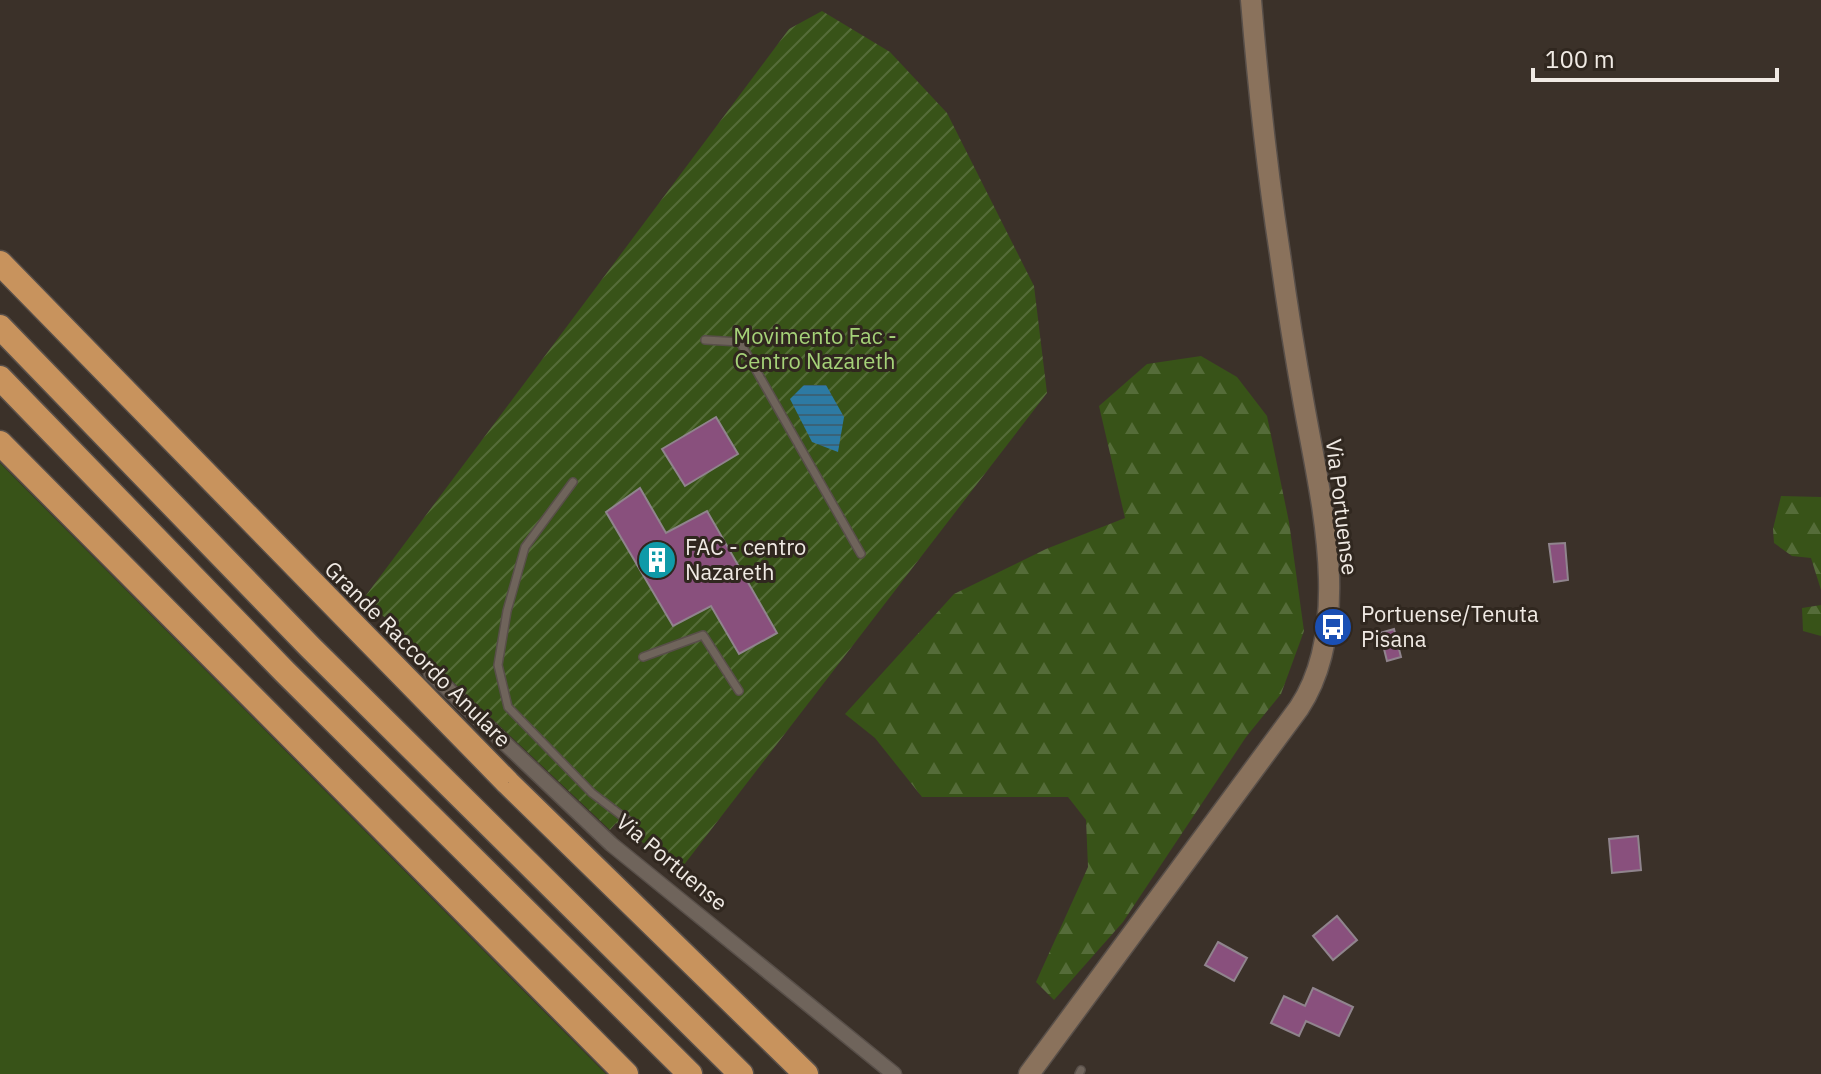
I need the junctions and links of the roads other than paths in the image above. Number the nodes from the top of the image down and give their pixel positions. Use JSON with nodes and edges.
{"nodes":[{"id":1,"x":1251,"y":0,"type":"edge"},
{"id":2,"x":0,"y":263,"type":"edge"},
{"id":3,"x":0,"y":327,"type":"edge"},
{"id":4,"x":705,"y":340,"type":"dead end"},
{"id":5,"x":0,"y":378,"type":"edge"},
{"id":6,"x":0,"y":443,"type":"edge"},
{"id":7,"x":573,"y":482,"type":"dead end"},
{"id":8,"x":861,"y":554,"type":"dead end"},
{"id":9,"x":643,"y":657,"type":"dead end"},
{"id":10,"x":431,"y":673,"type":"dead end"},
{"id":11,"x":739,"y":691,"type":"dead end"},
{"id":12,"x":630,"y":822,"type":"dead end"},
{"id":13,"x":626,"y":1074,"type":"edge"},
{"id":14,"x":690,"y":1074,"type":"edge"},
{"id":15,"x":741,"y":1074,"type":"edge"},
{"id":16,"x":806,"y":1074,"type":"edge"},
{"id":17,"x":894,"y":1074,"type":"edge"},
{"id":18,"x":1029,"y":1074,"type":"edge"}],
"edges":[{"from":1,"to":18,"type":"main road","name":"Via Portuense"},
{"from":2,"to":16,"type":"highway","name":"Grande Raccordo Anulare"},
{"from":3,"to":15,"type":"highway"},
{"from":4,"to":8,"type":"lane"},
{"from":5,"to":14,"type":"highway"},
{"from":6,"to":13,"type":"highway"},
{"from":7,"to":12,"type":"lane"},
{"from":9,"to":11,"type":"lane"},
{"from":10,"to":17,"type":"street","name":"Via Portuense"}]}
